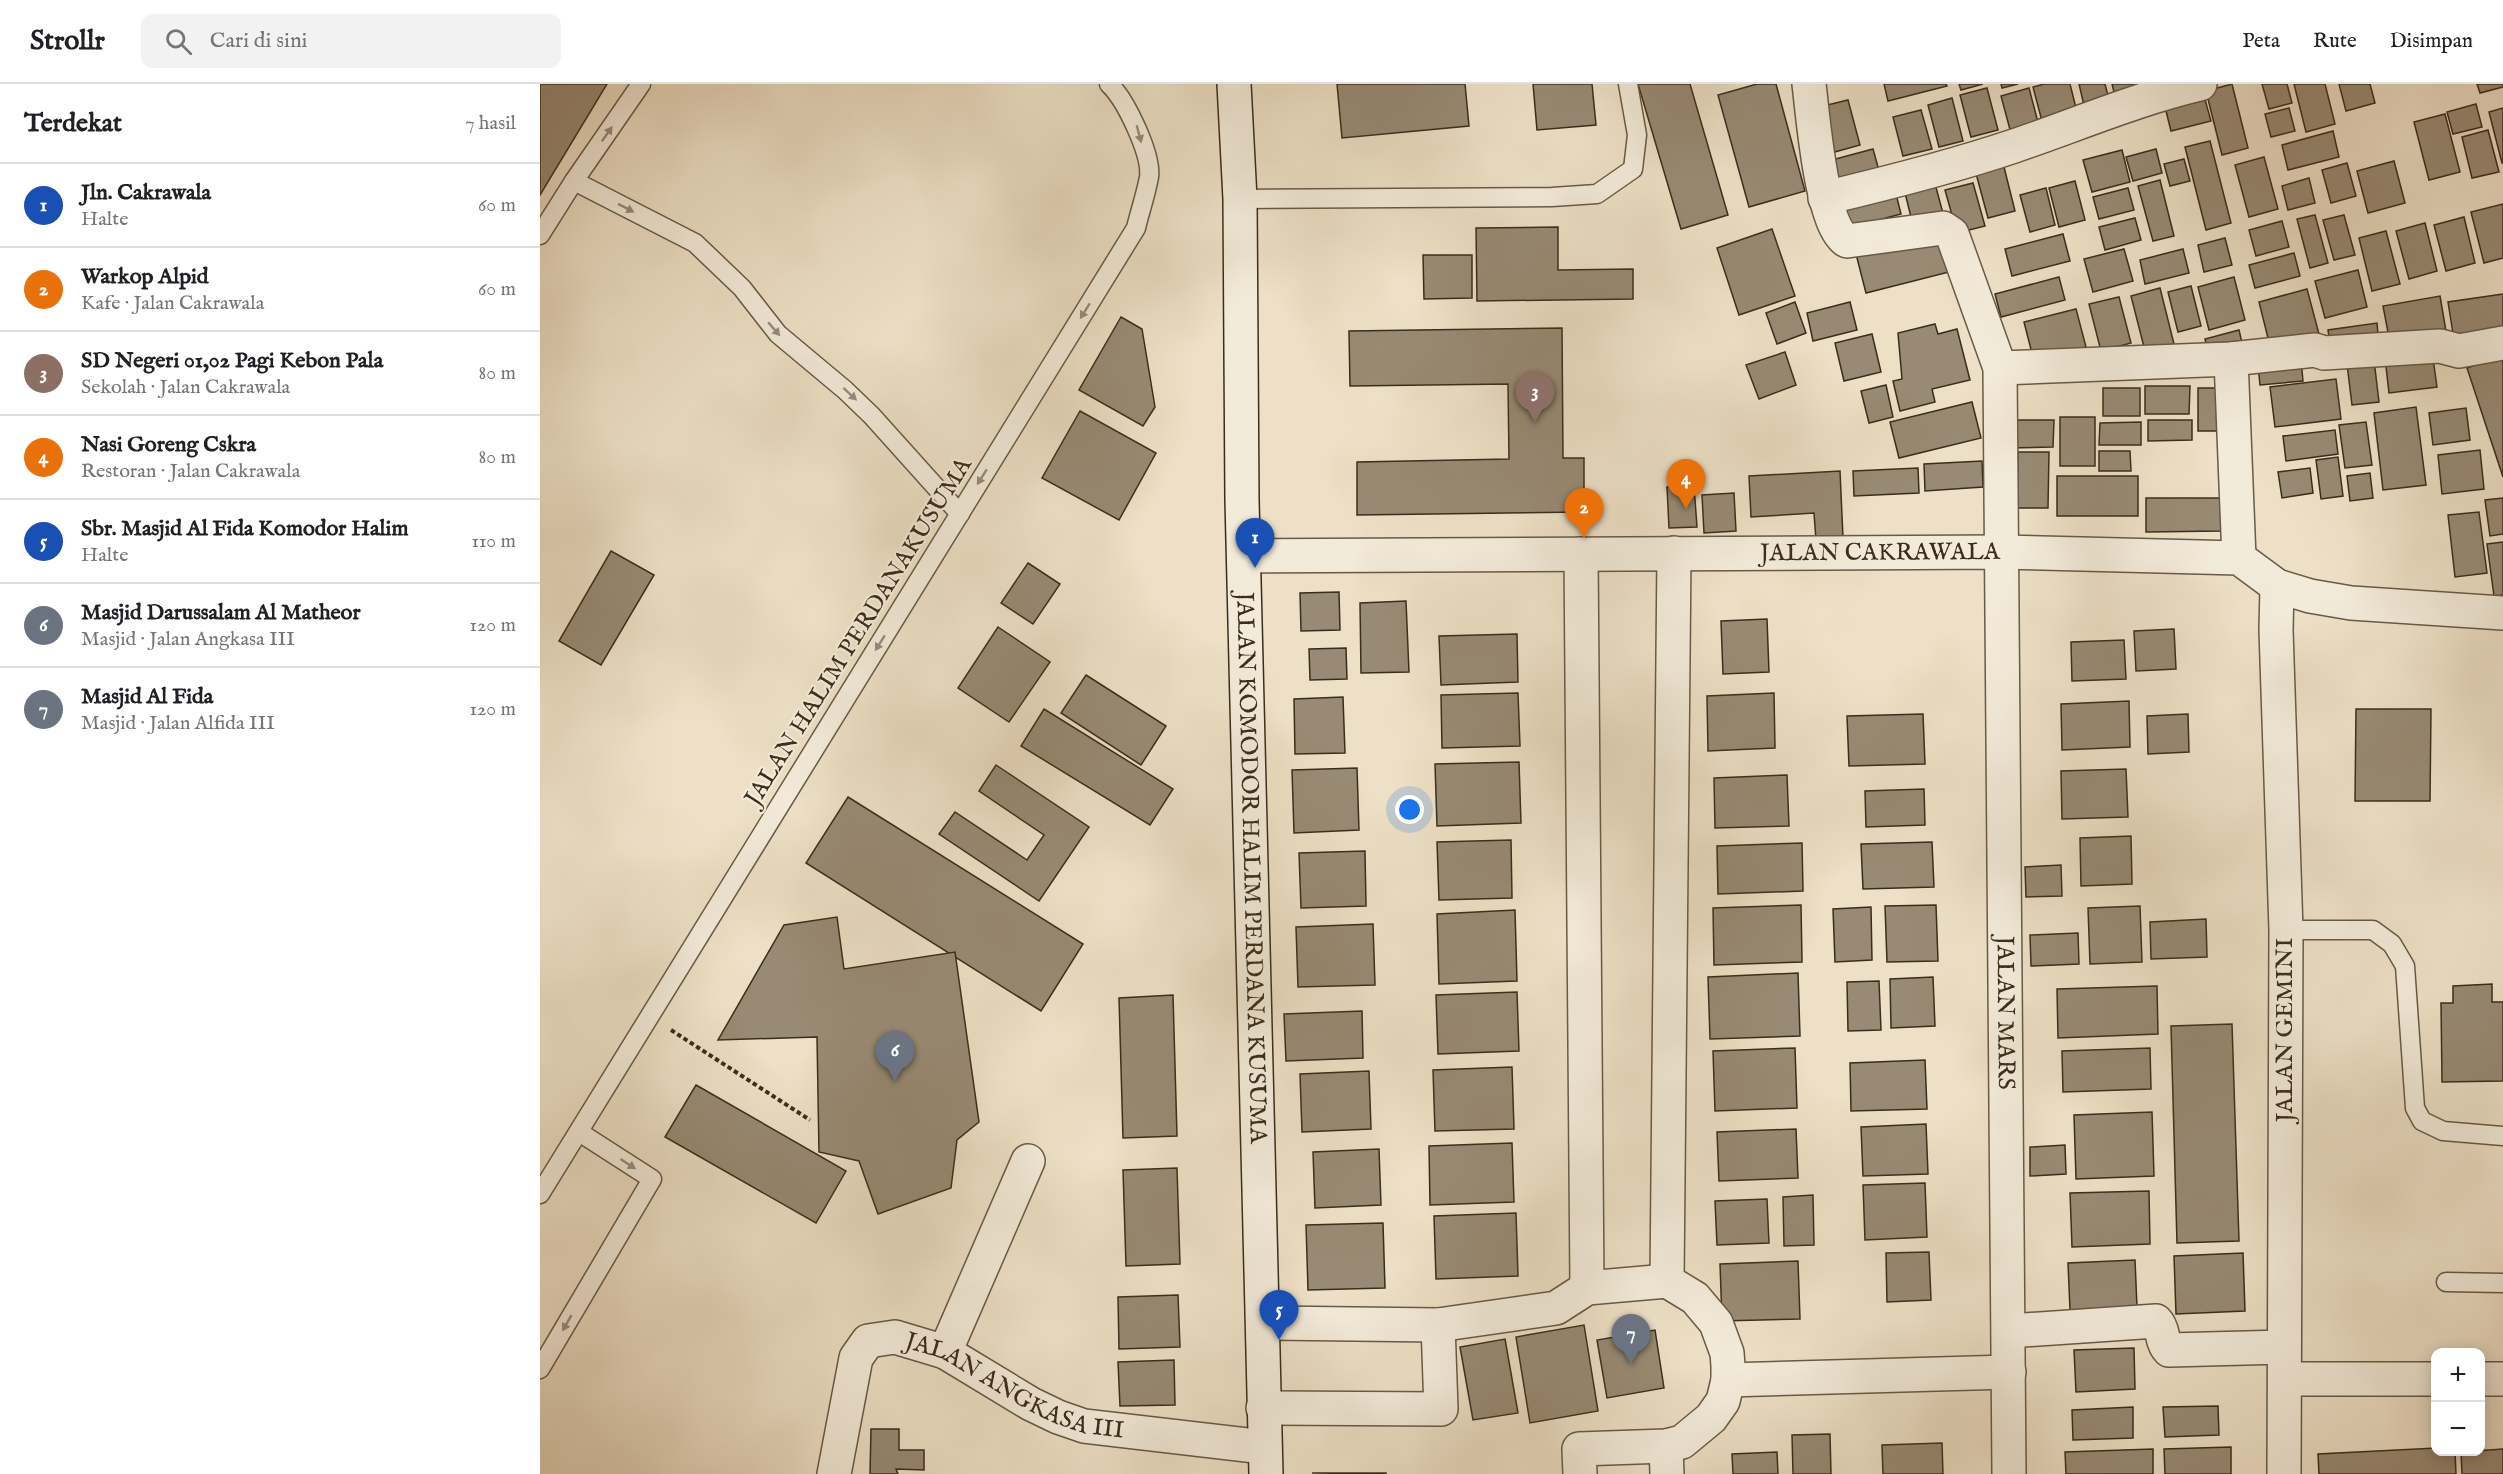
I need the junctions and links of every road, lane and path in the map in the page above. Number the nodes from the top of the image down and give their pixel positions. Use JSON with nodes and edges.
{"nodes":[{"id":1,"x":641,"y":84,"type":"edge"},
{"id":2,"x":1109,"y":84,"type":"edge"},
{"id":3,"x":1234,"y":84,"type":"edge"},
{"id":4,"x":1628,"y":84,"type":"edge"},
{"id":5,"x":1809,"y":84,"type":"edge"},
{"id":6,"x":2200,"y":84,"type":"edge"},
{"id":7,"x":574,"y":181,"type":"junction"},
{"id":8,"x":1825,"y":198,"type":"junction"},
{"id":9,"x":1240,"y":199,"type":"junction"},
{"id":10,"x":540,"y":236,"type":"edge"},
{"id":11,"x":2503,"y":343,"type":"edge"},
{"id":12,"x":2231,"y":359,"type":"junction"},
{"id":13,"x":2000,"y":368,"type":"junction"},
{"id":14,"x":960,"y":513,"type":"junction"},
{"id":15,"x":2002,"y":552,"type":"junction"},
{"id":16,"x":1674,"y":553,"type":"junction"},
{"id":17,"x":1581,"y":554,"type":"junction"},
{"id":18,"x":1245,"y":556,"type":"junction"},
{"id":19,"x":2239,"y":558,"type":"junction"},
{"id":20,"x":2277,"y":586,"type":"junction"},
{"id":21,"x":2503,"y":613,"type":"edge"},
{"id":22,"x":2286,"y":930,"type":"junction"},
{"id":23,"x":650,"y":1017,"type":"junction"},
{"id":24,"x":810,"y":1120,"type":"dead end"},
{"id":25,"x":579,"y":1132,"type":"junction"},
{"id":26,"x":2503,"y":1136,"type":"edge"},
{"id":27,"x":1028,"y":1161,"type":"dead end"},
{"id":28,"x":540,"y":1194,"type":"edge"},
{"id":29,"x":1667,"y":1281,"type":"junction"},
{"id":30,"x":2446,"y":1282,"type":"dead end"},
{"id":31,"x":2503,"y":1283,"type":"edge"},
{"id":32,"x":1587,"y":1288,"type":"junction"},
{"id":33,"x":1264,"y":1323,"type":"junction"},
{"id":34,"x":1438,"y":1325,"type":"junction"},
{"id":35,"x":2009,"y":1331,"type":"junction"},
{"id":36,"x":2284,"y":1347,"type":"junction"},
{"id":37,"x":945,"y":1352,"type":"junction"},
{"id":38,"x":540,"y":1369,"type":"edge"},
{"id":39,"x":2009,"y":1372,"type":"junction"},
{"id":40,"x":2285,"y":1379,"type":"junction"},
{"id":41,"x":2431,"y":1379,"type":"edge"},
{"id":42,"x":2485,"y":1379,"type":"edge"},
{"id":43,"x":2503,"y":1379,"type":"edge"},
{"id":44,"x":1728,"y":1380,"type":"junction"},
{"id":45,"x":1263,"y":1408,"type":"junction"},
{"id":46,"x":1265,"y":1460,"type":"edge"},
{"id":47,"x":1666,"y":1460,"type":"edge"},
{"id":48,"x":834,"y":1474,"type":"edge"},
{"id":49,"x":1580,"y":1474,"type":"edge"},
{"id":50,"x":2009,"y":1474,"type":"edge"},
{"id":51,"x":2284,"y":1474,"type":"edge"}],
"edges":[{"from":7,"to":1,"type":"lane","one_way":true},
{"from":2,"to":14,"type":"lane","name":"JALAN HALIM PERDANAKUSUMA","one_way":true},
{"from":3,"to":9,"type":"street","name":"JALAN KOMODOR HALIM PERDANA KUSUMA"},
{"from":4,"to":9,"type":"lane"},
{"from":5,"to":8,"type":"street"},
{"from":6,"to":8,"type":"street"},
{"from":7,"to":10,"type":"lane"},
{"from":7,"to":14,"type":"lane","one_way":true},
{"from":8,"to":13,"type":"street","name":"JALAN MARS"},
{"from":9,"to":18,"type":"street","name":"JALAN KOMODOR HALIM PERDANA KUSUMA"},
{"from":11,"to":12,"type":"street"},
{"from":12,"to":13,"type":"street"},
{"from":12,"to":19,"type":"street"},
{"from":13,"to":15,"type":"street","name":"JALAN MARS"},
{"from":14,"to":23,"type":"lane","name":"JALAN HALIM PERDANAKUSUMA","one_way":true},
{"from":15,"to":16,"type":"street","name":"JALAN CAKRAWALA"},
{"from":15,"to":19,"type":"street","name":"JALAN CAKRAWALA"},
{"from":15,"to":35,"type":"street","name":"JALAN MARS"},
{"from":16,"to":17,"type":"street","name":"JALAN CAKRAWALA"},
{"from":16,"to":29,"type":"street"},
{"from":17,"to":18,"type":"street","name":"JALAN CAKRAWALA"},
{"from":17,"to":32,"type":"street"},
{"from":18,"to":33,"type":"street","name":"JALAN KOMODOR HALIM PERDANA KUSUMA"},
{"from":19,"to":20,"type":"street"},
{"from":20,"to":21,"type":"street"},
{"from":20,"to":22,"type":"street","name":"JALAN GEMINI"},
{"from":22,"to":26,"type":"lane"},
{"from":22,"to":36,"type":"street","name":"JALAN GEMINI"},
{"from":23,"to":24,"type":"path"},
{"from":23,"to":25,"type":"lane","name":"JALAN HALIM PERDANAKUSUMA"},
{"from":25,"to":28,"type":"lane","name":"JALAN HALIM PERDANAKUSUMA"},
{"from":25,"to":38,"type":"lane","one_way":true},
{"from":27,"to":37,"type":"street"},
{"from":29,"to":32,"type":"street"},
{"from":29,"to":44,"type":"street"},
{"from":30,"to":31,"type":"lane"},
{"from":32,"to":34,"type":"street"},
{"from":33,"to":34,"type":"street"},
{"from":33,"to":45,"type":"street","name":"JALAN KOMODOR HALIM PERDANA KUSUMA"},
{"from":34,"to":45,"type":"street"},
{"from":35,"to":36,"type":"street"},
{"from":35,"to":39,"type":"street","name":"JALAN MARS"},
{"from":36,"to":40,"type":"street","name":"JALAN GEMINI"},
{"from":37,"to":46,"type":"street","name":"JALAN ANGKASA III"},
{"from":37,"to":48,"type":"street","name":"JALAN ANGKASA III"},
{"from":39,"to":44,"type":"street"},
{"from":39,"to":50,"type":"street","name":"JALAN MARS"},
{"from":40,"to":41,"type":"street"},
{"from":40,"to":51,"type":"street","name":"JALAN GEMINI"},
{"from":42,"to":43,"type":"street"},
{"from":44,"to":47,"type":"street"},
{"from":45,"to":46,"type":"street","name":"JALAN KOMODOR HALIM PERDANA KUSUMA"},
{"from":47,"to":49,"type":"street"}]}
